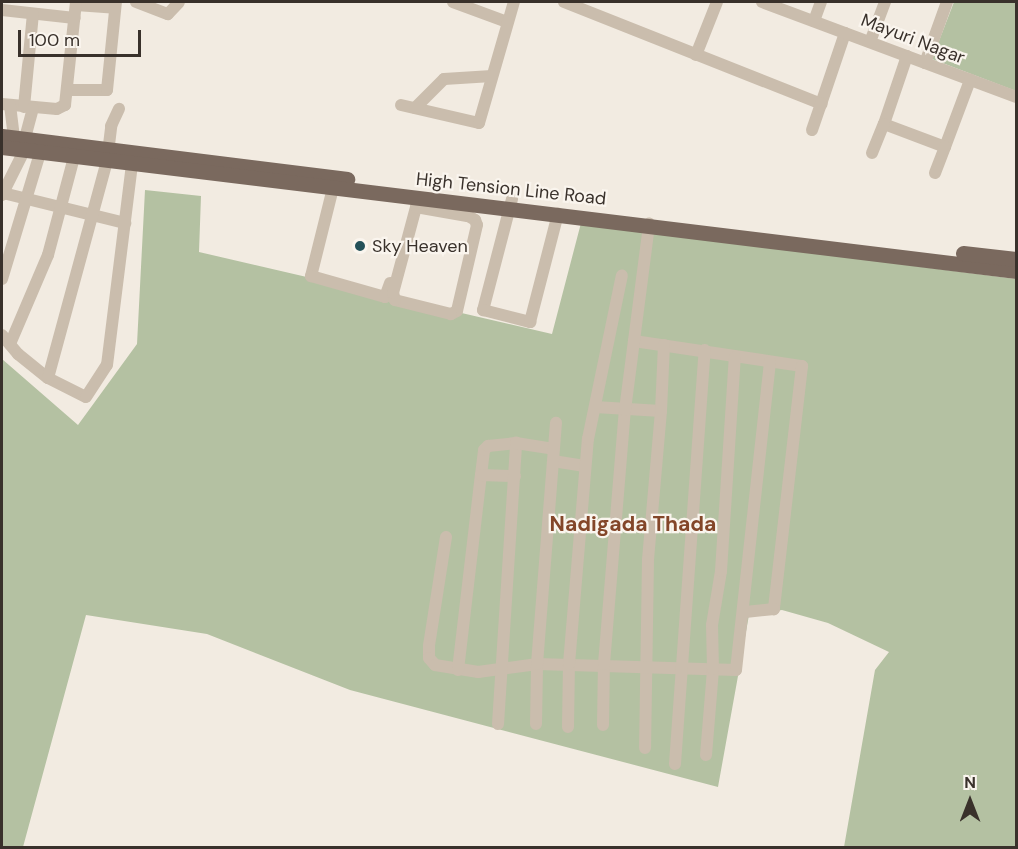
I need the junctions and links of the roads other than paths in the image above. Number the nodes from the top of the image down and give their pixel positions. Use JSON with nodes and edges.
{"nodes":[{"id":1,"x":136,"y":2,"type":"edge"},
{"id":2,"x":178,"y":2,"type":"edge"},
{"id":3,"x":453,"y":2,"type":"edge"},
{"id":4,"x":514,"y":2,"type":"edge"},
{"id":5,"x":564,"y":2,"type":"edge"},
{"id":6,"x":717,"y":2,"type":"edge"},
{"id":7,"x":763,"y":2,"type":"edge"},
{"id":8,"x":821,"y":2,"type":"edge"},
{"id":9,"x":885,"y":2,"type":"edge"},
{"id":10,"x":947,"y":2,"type":"edge"},
{"id":11,"x":115,"y":5,"type":"edge"},
{"id":12,"x":76,"y":8,"type":"edge"},
{"id":13,"x":2,"y":10,"type":"edge"},
{"id":14,"x":33,"y":14,"type":"junction"},
{"id":15,"x":814,"y":21,"type":"junction"},
{"id":16,"x":507,"y":22,"type":"junction"},
{"id":17,"x":845,"y":33,"type":"junction"},
{"id":18,"x":870,"y":42,"type":"junction"},
{"id":19,"x":696,"y":55,"type":"junction"},
{"id":20,"x":907,"y":56,"type":"junction"},
{"id":21,"x":925,"y":63,"type":"junction"},
{"id":22,"x":492,"y":76,"type":"junction"},
{"id":23,"x":970,"y":80,"type":"junction"},
{"id":24,"x":67,"y":90,"type":"junction"},
{"id":25,"x":1017,"y":97,"type":"edge"},
{"id":26,"x":821,"y":104,"type":"junction"},
{"id":27,"x":6,"y":105,"type":"edge"},
{"id":28,"x":401,"y":105,"type":"dead end"},
{"id":29,"x":28,"y":107,"type":"junction"},
{"id":30,"x":415,"y":108,"type":"junction"},
{"id":31,"x":119,"y":109,"type":"dead end"},
{"id":32,"x":884,"y":124,"type":"junction"},
{"id":33,"x":812,"y":130,"type":"dead end"},
{"id":34,"x":18,"y":144,"type":"edge"},
{"id":35,"x":945,"y":147,"type":"junction"},
{"id":36,"x":872,"y":153,"type":"dead end"},
{"id":37,"x":109,"y":155,"type":"junction"},
{"id":38,"x":74,"y":157,"type":"junction"},
{"id":39,"x":132,"y":164,"type":"junction"},
{"id":40,"x":935,"y":173,"type":"dead end"},
{"id":41,"x":333,"y":188,"type":"junction"},
{"id":42,"x":2,"y":194,"type":"edge"},
{"id":43,"x":409,"y":196,"type":"junction"},
{"id":44,"x":27,"y":198,"type":"junction"},
{"id":45,"x":425,"y":203,"type":"junction"},
{"id":46,"x":511,"y":203,"type":"junction"},
{"id":47,"x":61,"y":208,"type":"junction"},
{"id":48,"x":466,"y":210,"type":"junction"},
{"id":49,"x":558,"y":213,"type":"junction"},
{"id":50,"x":94,"y":215,"type":"junction"},
{"id":51,"x":125,"y":223,"type":"junction"},
{"id":52,"x":649,"y":224,"type":"junction"},
{"id":53,"x":844,"y":243,"type":"junction"},
{"id":54,"x":2,"y":246,"type":"edge"},
{"id":55,"x":9,"y":257,"type":"junction"},
{"id":56,"x":1017,"y":259,"type":"edge"},
{"id":57,"x":1017,"y":271,"type":"edge"},
{"id":58,"x":622,"y":275,"type":"dead end"},
{"id":59,"x":2,"y":279,"type":"edge"},
{"id":60,"x":6,"y":340,"type":"edge"},
{"id":61,"x":634,"y":341,"type":"junction"},
{"id":62,"x":664,"y":345,"type":"junction"},
{"id":63,"x":705,"y":350,"type":"junction"},
{"id":64,"x":735,"y":357,"type":"junction"},
{"id":65,"x":770,"y":362,"type":"junction"},
{"id":66,"x":48,"y":378,"type":"junction"},
{"id":67,"x":595,"y":407,"type":"junction"},
{"id":68,"x":625,"y":410,"type":"junction"},
{"id":69,"x":661,"y":411,"type":"junction"},
{"id":70,"x":555,"y":423,"type":"dead end"},
{"id":71,"x":516,"y":443,"type":"junction"},
{"id":72,"x":554,"y":455,"type":"junction"},
{"id":73,"x":585,"y":466,"type":"junction"},
{"id":74,"x":482,"y":475,"type":"junction"},
{"id":75,"x":515,"y":476,"type":"junction"},
{"id":76,"x":446,"y":537,"type":"dead end"},
{"id":77,"x":745,"y":612,"type":"junction"},
{"id":78,"x":537,"y":664,"type":"junction"},
{"id":79,"x":568,"y":664,"type":"junction"},
{"id":80,"x":604,"y":664,"type":"junction"},
{"id":81,"x":644,"y":666,"type":"junction"},
{"id":82,"x":681,"y":667,"type":"junction"},
{"id":83,"x":501,"y":668,"type":"junction"},
{"id":84,"x":713,"y":669,"type":"junction"},
{"id":85,"x":458,"y":670,"type":"junction"},
{"id":86,"x":498,"y":724,"type":"dead end"},
{"id":87,"x":536,"y":724,"type":"dead end"},
{"id":88,"x":603,"y":725,"type":"dead end"},
{"id":89,"x":568,"y":727,"type":"dead end"},
{"id":90,"x":645,"y":748,"type":"dead end"},
{"id":91,"x":706,"y":754,"type":"dead end"},
{"id":92,"x":675,"y":764,"type":"dead end"}],
"edges":[{"from":1,"to":2,"type":"street"},
{"from":3,"to":16,"type":"street"},
{"from":4,"to":16,"type":"street"},
{"from":5,"to":19,"type":"street"},
{"from":6,"to":19,"type":"street"},
{"from":7,"to":15,"type":"street","name":"Mayuri Nagar"},
{"from":8,"to":15,"type":"street"},
{"from":9,"to":18,"type":"street"},
{"from":10,"to":21,"type":"street"},
{"from":11,"to":12,"type":"street"},
{"from":11,"to":24,"type":"street"},
{"from":12,"to":14,"type":"street"},
{"from":12,"to":24,"type":"street"},
{"from":13,"to":14,"type":"street"},
{"from":14,"to":29,"type":"street"},
{"from":15,"to":17,"type":"street","name":"Mayuri Nagar"},
{"from":16,"to":22,"type":"street"},
{"from":17,"to":18,"type":"street","name":"Mayuri Nagar"},
{"from":17,"to":26,"type":"street"},
{"from":18,"to":20,"type":"street","name":"Mayuri Nagar"},
{"from":19,"to":26,"type":"street"},
{"from":20,"to":21,"type":"street","name":"Mayuri Nagar"},
{"from":20,"to":32,"type":"street"},
{"from":21,"to":23,"type":"street","name":"Mayuri Nagar"},
{"from":22,"to":30,"type":"street"},
{"from":22,"to":30,"type":"street"},
{"from":23,"to":25,"type":"street","name":"Mayuri Nagar"},
{"from":23,"to":35,"type":"street"},
{"from":24,"to":29,"type":"street"},
{"from":26,"to":33,"type":"street"},
{"from":27,"to":29,"type":"street"},
{"from":27,"to":34,"type":"street"},
{"from":28,"to":30,"type":"street"},
{"from":29,"to":34,"type":"street"},
{"from":31,"to":37,"type":"street"},
{"from":32,"to":35,"type":"street"},
{"from":32,"to":36,"type":"street"},
{"from":34,"to":37,"type":"main road","name":"High Tension Line Road"},
{"from":34,"to":38,"type":"main road","name":"High Tension Line Road"},
{"from":34,"to":42,"type":"street"},
{"from":34,"to":44,"type":"street"},
{"from":35,"to":40,"type":"street"},
{"from":37,"to":38,"type":"main road","name":"High Tension Line Road"},
{"from":37,"to":39,"type":"main road","name":"High Tension Line Road"},
{"from":37,"to":46,"type":"main road","name":"High Tension Line Road"},
{"from":37,"to":50,"type":"street"},
{"from":38,"to":47,"type":"street"},
{"from":39,"to":41,"type":"main road","name":"High Tension Line Road"},
{"from":39,"to":51,"type":"street"},
{"from":41,"to":43,"type":"main road","name":"High Tension Line Road"},
{"from":41,"to":43,"type":"street"},
{"from":42,"to":44,"type":"street"},
{"from":43,"to":45,"type":"main road","name":"High Tension Line Road"},
{"from":44,"to":47,"type":"street"},
{"from":44,"to":55,"type":"street"},
{"from":45,"to":48,"type":"main road","name":"High Tension Line Road"},
{"from":45,"to":48,"type":"street"},
{"from":46,"to":48,"type":"main road","name":"High Tension Line Road"},
{"from":46,"to":49,"type":"main road","name":"High Tension Line Road"},
{"from":46,"to":49,"type":"street"},
{"from":46,"to":53,"type":"main road","name":"High Tension Line Road"},
{"from":47,"to":50,"type":"street"},
{"from":47,"to":60,"type":"street"},
{"from":49,"to":52,"type":"main road","name":"High Tension Line Road"},
{"from":50,"to":51,"type":"street"},
{"from":50,"to":66,"type":"street"},
{"from":51,"to":66,"type":"street"},
{"from":52,"to":53,"type":"main road","name":"High Tension Line Road"},
{"from":52,"to":61,"type":"street"},
{"from":53,"to":56,"type":"main road","name":"High Tension Line Road"},
{"from":53,"to":57,"type":"main road","name":"High Tension Line Road"},
{"from":54,"to":55,"type":"street"},
{"from":55,"to":59,"type":"street"},
{"from":58,"to":67,"type":"street"},
{"from":60,"to":66,"type":"street"},
{"from":61,"to":62,"type":"street"},
{"from":61,"to":68,"type":"street"},
{"from":62,"to":63,"type":"street"},
{"from":62,"to":69,"type":"street"},
{"from":63,"to":64,"type":"street"},
{"from":63,"to":82,"type":"street"},
{"from":64,"to":65,"type":"street"},
{"from":64,"to":84,"type":"street"},
{"from":65,"to":77,"type":"street"},
{"from":65,"to":77,"type":"street"},
{"from":67,"to":68,"type":"street"},
{"from":67,"to":73,"type":"street"},
{"from":68,"to":69,"type":"street"},
{"from":68,"to":80,"type":"street"},
{"from":69,"to":81,"type":"street"},
{"from":70,"to":72,"type":"street"},
{"from":71,"to":72,"type":"street"},
{"from":71,"to":74,"type":"street"},
{"from":71,"to":75,"type":"street"},
{"from":72,"to":73,"type":"street"},
{"from":72,"to":78,"type":"street"},
{"from":73,"to":79,"type":"street"},
{"from":74,"to":75,"type":"street"},
{"from":74,"to":85,"type":"street"},
{"from":75,"to":83,"type":"street"},
{"from":76,"to":85,"type":"street"},
{"from":77,"to":84,"type":"street"},
{"from":78,"to":79,"type":"street"},
{"from":78,"to":83,"type":"street"},
{"from":78,"to":87,"type":"street"},
{"from":79,"to":80,"type":"street"},
{"from":79,"to":89,"type":"street"},
{"from":80,"to":81,"type":"street"},
{"from":80,"to":88,"type":"street"},
{"from":81,"to":82,"type":"street"},
{"from":81,"to":90,"type":"street"},
{"from":82,"to":84,"type":"street"},
{"from":82,"to":92,"type":"street"},
{"from":83,"to":85,"type":"street"},
{"from":83,"to":86,"type":"street"},
{"from":84,"to":91,"type":"street"}]}
